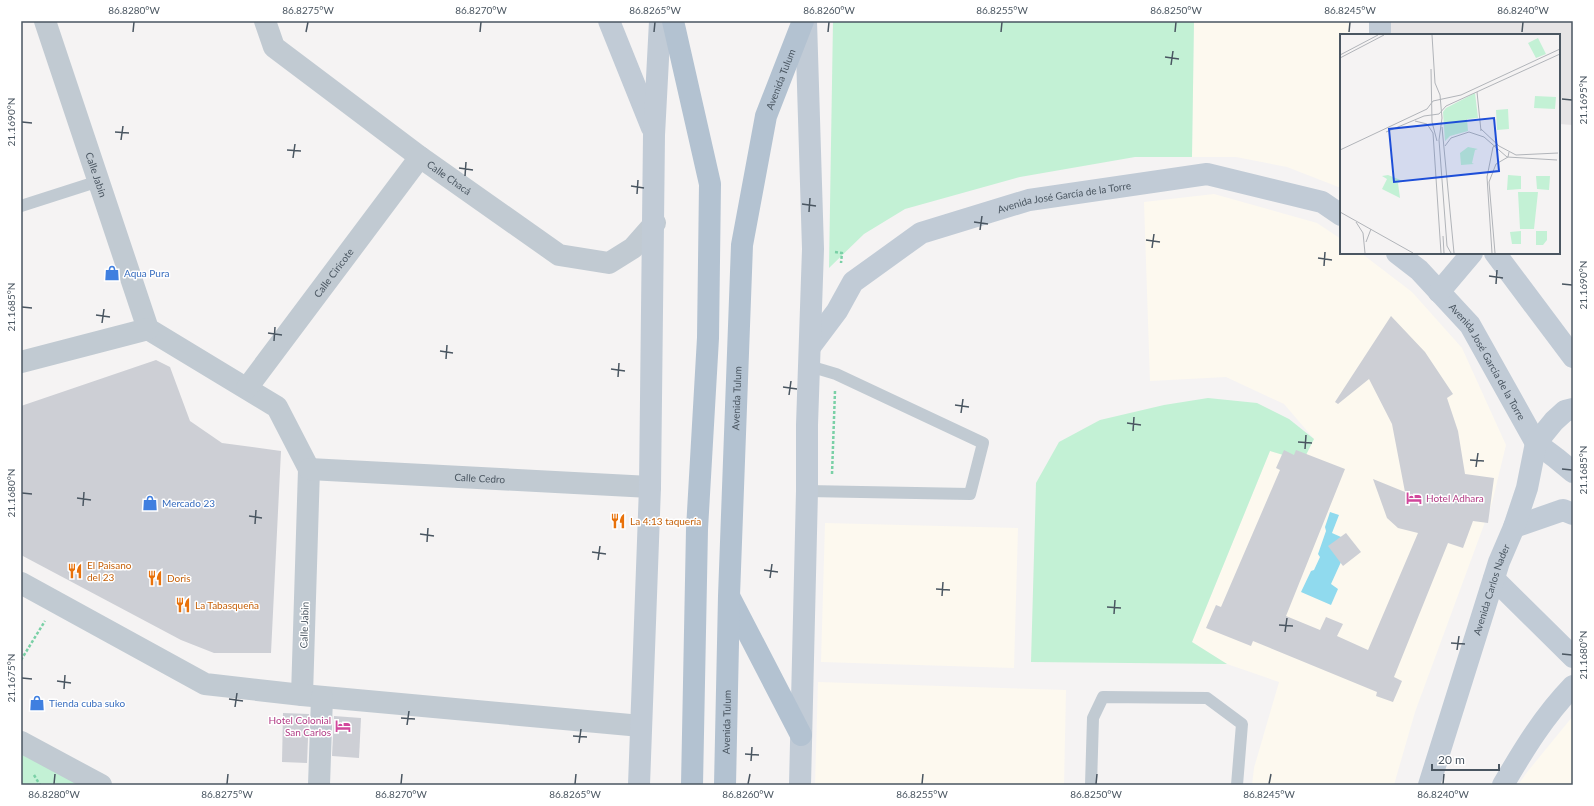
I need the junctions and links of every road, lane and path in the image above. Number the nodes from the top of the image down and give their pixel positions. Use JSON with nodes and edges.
{"nodes":[{"id":1,"x":44,"y":21,"type":"edge"},
{"id":2,"x":265,"y":21,"type":"edge"},
{"id":3,"x":609,"y":21,"type":"edge"},
{"id":4,"x":660,"y":21,"type":"edge"},
{"id":5,"x":674,"y":21,"type":"edge"},
{"id":6,"x":805,"y":21,"type":"edge"},
{"id":7,"x":1380,"y":21,"type":"edge"},
{"id":8,"x":1380,"y":34,"type":"edge"},
{"id":9,"x":654,"y":135,"type":"junction"},
{"id":10,"x":420,"y":157,"type":"junction"},
{"id":11,"x":99,"y":181,"type":"junction"},
{"id":12,"x":21,"y":206,"type":"edge"},
{"id":13,"x":1340,"y":214,"type":"edge"},
{"id":14,"x":654,"y":224,"type":"junction"},
{"id":15,"x":1398,"y":254,"type":"edge"},
{"id":16,"x":1471,"y":254,"type":"edge"},
{"id":17,"x":1496,"y":254,"type":"edge"},
{"id":18,"x":1439,"y":292,"type":"junction"},
{"id":19,"x":148,"y":329,"type":"junction"},
{"id":20,"x":809,"y":356,"type":"junction"},
{"id":21,"x":1573,"y":357,"type":"edge"},
{"id":22,"x":21,"y":362,"type":"edge"},
{"id":23,"x":247,"y":388,"type":"junction"},
{"id":24,"x":1573,"y":408,"type":"edge"},
{"id":25,"x":1536,"y":444,"type":"junction"},
{"id":26,"x":308,"y":468,"type":"junction"},
{"id":27,"x":1573,"y":472,"type":"edge"},
{"id":28,"x":650,"y":487,"type":"junction"},
{"id":29,"x":807,"y":491,"type":"junction"},
{"id":30,"x":1573,"y":514,"type":"edge"},
{"id":31,"x":1514,"y":527,"type":"junction"},
{"id":32,"x":1494,"y":579,"type":"junction"},
{"id":33,"x":21,"y":583,"type":"edge"},
{"id":34,"x":729,"y":596,"type":"junction"},
{"id":35,"x":56,"y":603,"type":"junction"},
{"id":36,"x":1573,"y":657,"type":"edge"},
{"id":37,"x":21,"y":660,"type":"edge"},
{"id":38,"x":1573,"y":686,"type":"edge"},
{"id":39,"x":312,"y":696,"type":"junction"},
{"id":40,"x":641,"y":726,"type":"junction"},
{"id":41,"x":801,"y":735,"type":"junction"},
{"id":42,"x":21,"y":742,"type":"edge"},
{"id":43,"x":101,"y":785,"type":"edge"},
{"id":44,"x":319,"y":785,"type":"edge"},
{"id":45,"x":639,"y":785,"type":"edge"},
{"id":46,"x":692,"y":785,"type":"edge"},
{"id":47,"x":725,"y":785,"type":"edge"},
{"id":48,"x":800,"y":785,"type":"edge"},
{"id":49,"x":1091,"y":785,"type":"edge"},
{"id":50,"x":1237,"y":785,"type":"edge"},
{"id":51,"x":1429,"y":785,"type":"edge"},
{"id":52,"x":1503,"y":785,"type":"edge"}],
"edges":[{"from":1,"to":11,"type":"street","name":"Calle Jabin"},
{"from":2,"to":10,"type":"street","name":"Calle Chacá"},
{"from":3,"to":9,"type":"street"},
{"from":4,"to":9,"type":"street"},
{"from":5,"to":46,"type":"main road"},
{"from":6,"to":20,"type":"street","name":"Avenida Tulum"},
{"from":6,"to":34,"type":"main road","name":"Avenida Tulum"},
{"from":7,"to":8,"type":"street"},
{"from":9,"to":14,"type":"street"},
{"from":10,"to":14,"type":"street","name":"Calle Chacá"},
{"from":10,"to":23,"type":"street","name":"Calle Ciricote"},
{"from":11,"to":12,"type":"lane"},
{"from":11,"to":19,"type":"street","name":"Calle Jabin"},
{"from":13,"to":20,"type":"street","name":"Avenida José García de la Torre"},
{"from":14,"to":28,"type":"street"},
{"from":15,"to":18,"type":"street","name":"Avenida José García de la Torre"},
{"from":16,"to":18,"type":"street"},
{"from":17,"to":21,"type":"street"},
{"from":18,"to":25,"type":"street","name":"Avenida José García de la Torre"},
{"from":19,"to":22,"type":"street"},
{"from":19,"to":23,"type":"street","name":"Calle Jabin"},
{"from":20,"to":29,"type":"street","name":"Avenida Tulum"},
{"from":20,"to":29,"type":"lane"},
{"from":23,"to":26,"type":"street","name":"Calle Jabin"},
{"from":24,"to":25,"type":"street","name":"Avenida Carlos Nader"},
{"from":25,"to":27,"type":"street","name":"Avenida José García de la Torre"},
{"from":25,"to":31,"type":"street","name":"Avenida Carlos Nader"},
{"from":26,"to":28,"type":"street","name":"Calle Cedro"},
{"from":26,"to":39,"type":"street","name":"Calle Jabin"},
{"from":28,"to":40,"type":"street"},
{"from":29,"to":41,"type":"street","name":"Avenida Tulum"},
{"from":30,"to":31,"type":"street"},
{"from":31,"to":32,"type":"street","name":"Avenida Carlos Nader"},
{"from":32,"to":36,"type":"street"},
{"from":32,"to":51,"type":"street","name":"Avenida Carlos Nader"},
{"from":33,"to":35,"type":"street"},
{"from":34,"to":41,"type":"main road"},
{"from":34,"to":47,"type":"main road","name":"Avenida Tulum"},
{"from":35,"to":37,"type":"path"},
{"from":35,"to":39,"type":"street"},
{"from":38,"to":52,"type":"street"},
{"from":39,"to":40,"type":"street"},
{"from":39,"to":44,"type":"street","name":"Calle Jabin"},
{"from":40,"to":45,"type":"street"},
{"from":41,"to":48,"type":"street","name":"Avenida Tulum"},
{"from":42,"to":43,"type":"street"},
{"from":49,"to":50,"type":"lane"}]}
